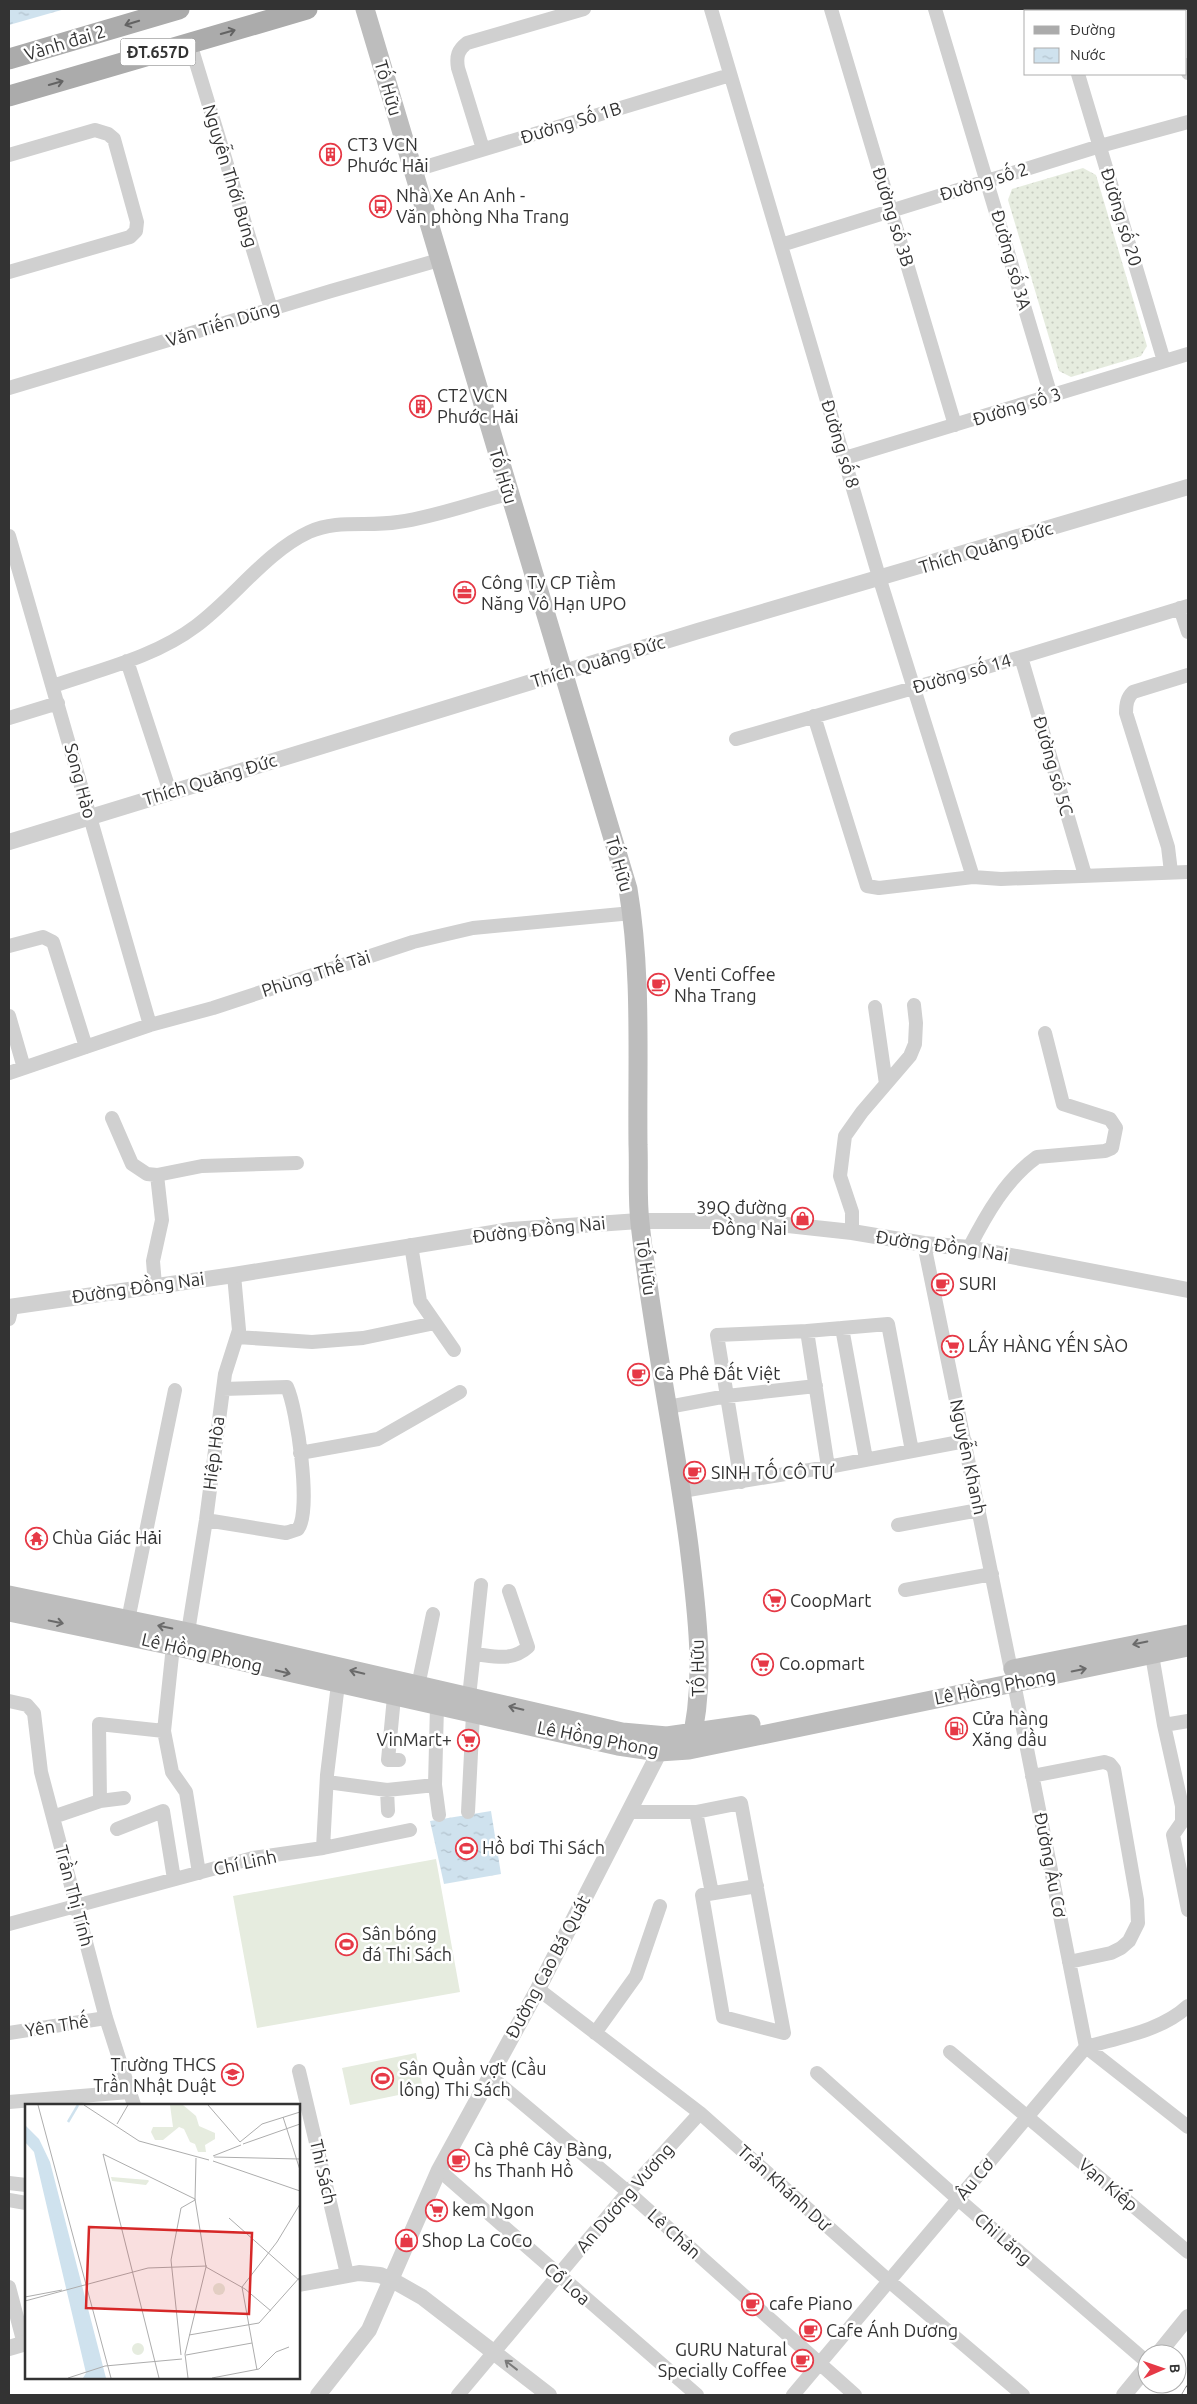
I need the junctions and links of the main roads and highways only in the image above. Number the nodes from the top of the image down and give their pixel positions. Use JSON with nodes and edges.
{"nodes":[{"id":1,"x":179,"y":9,"type":"edge"},
{"id":2,"x":307,"y":9,"type":"edge"},
{"id":3,"x":365,"y":9,"type":"edge"},
{"id":4,"x":9,"y":59,"type":"edge"},
{"id":5,"x":9,"y":96,"type":"edge"},
{"id":6,"x":10,"y":1601,"type":"edge"},
{"id":7,"x":1188,"y":1634,"type":"edge"},
{"id":8,"x":1188,"y":1647,"type":"edge"},
{"id":9,"x":1013,"y":1676,"type":"junction"},
{"id":10,"x":471,"y":1706,"type":"junction"},
{"id":11,"x":691,"y":1741,"type":"junction"}],
"edges":[{"from":1,"to":4,"type":"main road","name":"Vành đai 2","number":"ĐT.657D","one_way":true},
{"from":5,"to":2,"type":"main road","name":"Vành đai 2","number":"ĐT.657D","one_way":true},
{"from":3,"to":11,"type":"main road","name":"Tố Hữu"},
{"from":10,"to":6,"type":"main road","name":"Lê Hồng Phong","one_way":true},
{"from":6,"to":10,"type":"main road","name":"Lê Hồng Phong","one_way":true},
{"from":7,"to":9,"type":"main road","name":"Lê Hồng Phong","one_way":true},
{"from":9,"to":8,"type":"main road","name":"Lê Hồng Phong","one_way":true},
{"from":9,"to":11,"type":"main road","name":"Lê Hồng Phong"},
{"from":10,"to":11,"type":"main road","name":"Lê Hồng Phong"}]}
